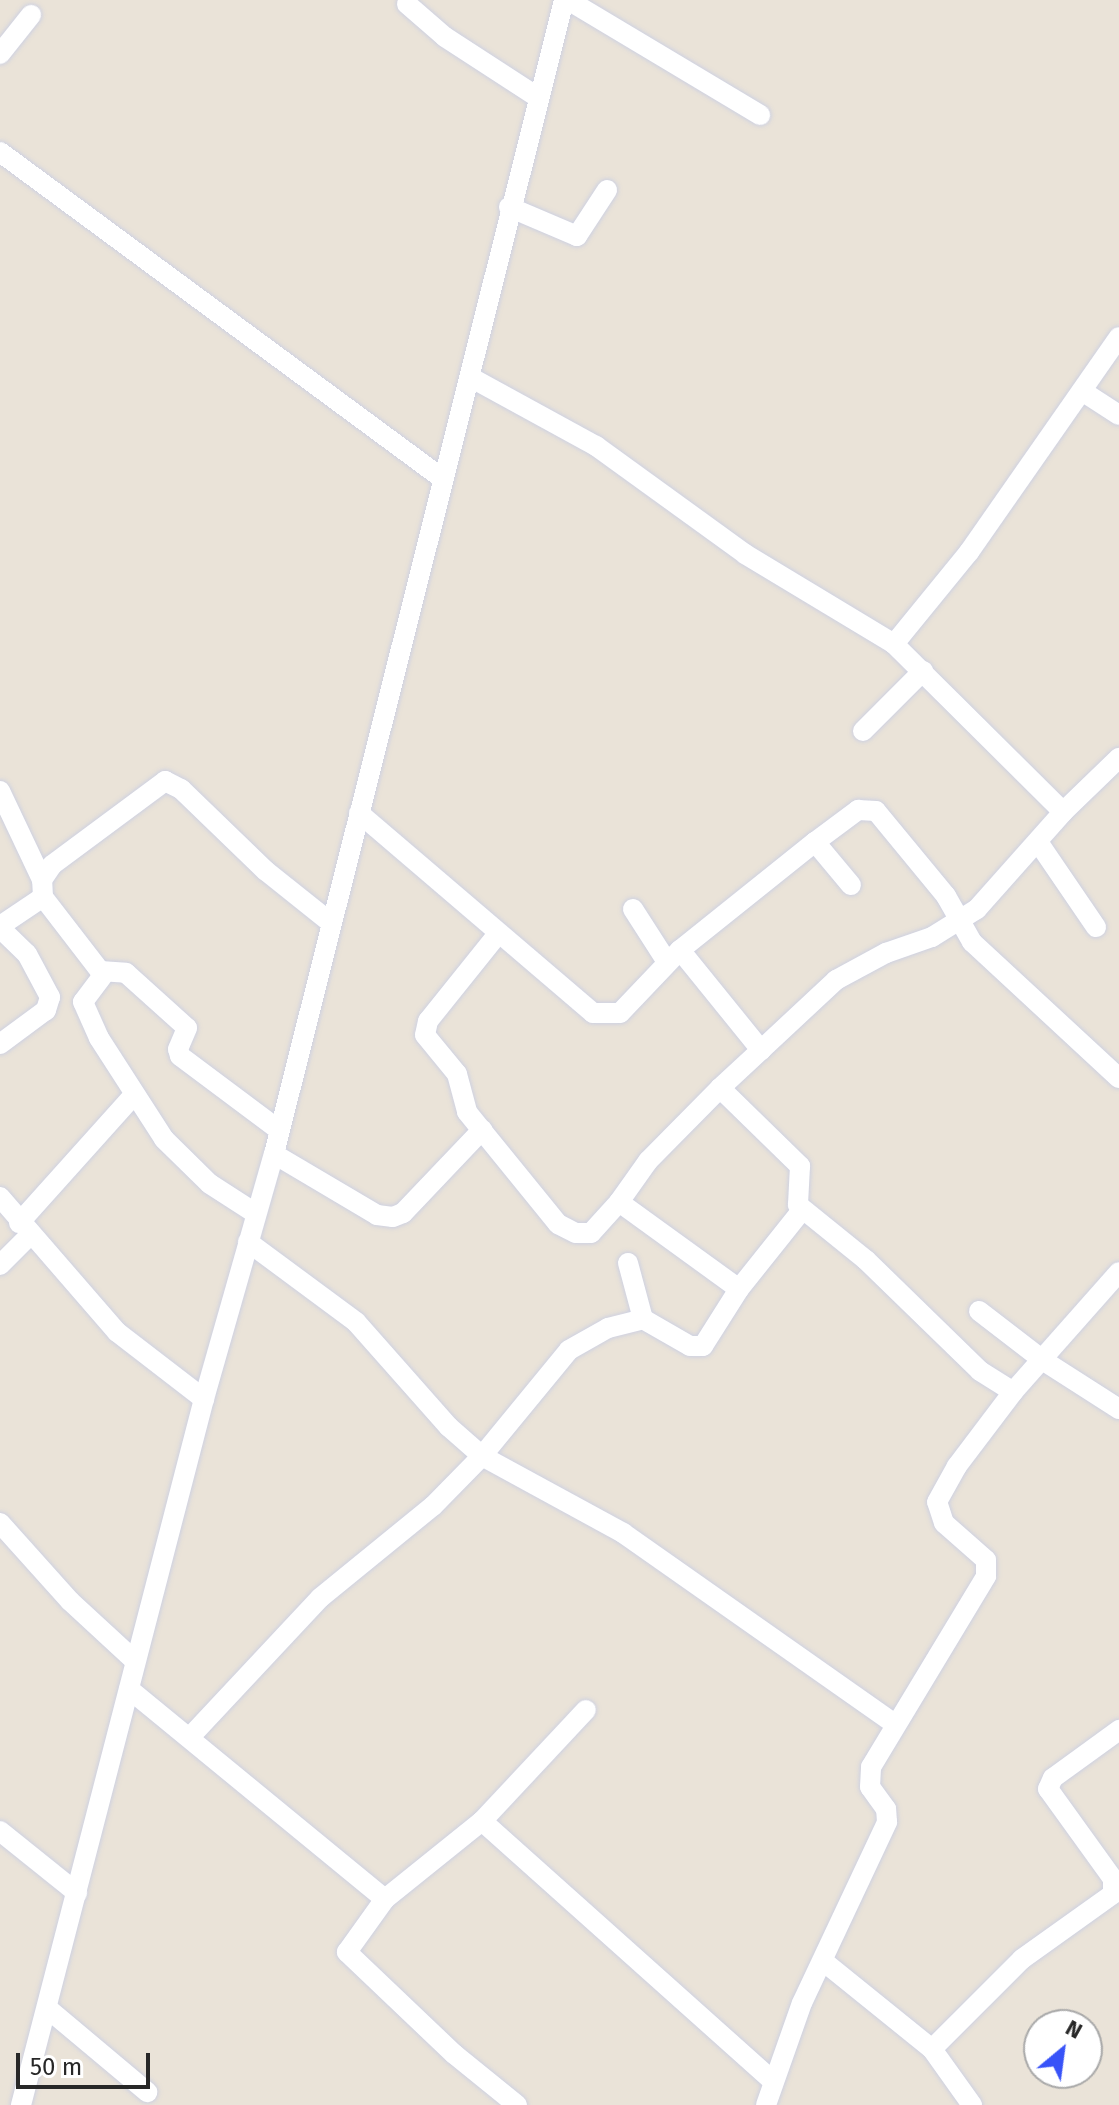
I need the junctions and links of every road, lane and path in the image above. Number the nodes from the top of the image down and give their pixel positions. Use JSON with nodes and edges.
{"nodes":[{"id":1,"x":566,"y":0,"type":"edge"},
{"id":2,"x":407,"y":4,"type":"dead end"},
{"id":3,"x":31,"y":15,"type":"dead end"},
{"id":4,"x":0,"y":54,"type":"edge"},
{"id":5,"x":539,"y":98,"type":"junction"},
{"id":6,"x":760,"y":115,"type":"dead end"},
{"id":7,"x":0,"y":152,"type":"edge"},
{"id":8,"x":607,"y":190,"type":"dead end"},
{"id":9,"x":509,"y":207,"type":"junction"},
{"id":10,"x":1119,"y":337,"type":"edge"},
{"id":11,"x":470,"y":377,"type":"junction"},
{"id":12,"x":1082,"y":391,"type":"junction"},
{"id":13,"x":1119,"y":415,"type":"edge"},
{"id":14,"x":443,"y":479,"type":"junction"},
{"id":15,"x":894,"y":644,"type":"junction"},
{"id":16,"x":923,"y":671,"type":"junction"},
{"id":17,"x":863,"y":731,"type":"dead end"},
{"id":18,"x":1119,"y":758,"type":"edge"},
{"id":19,"x":0,"y":791,"type":"edge"},
{"id":20,"x":1063,"y":812,"type":"junction"},
{"id":21,"x":359,"y":813,"type":"junction"},
{"id":22,"x":815,"y":842,"type":"junction"},
{"id":23,"x":1038,"y":842,"type":"junction"},
{"id":24,"x":851,"y":885,"type":"dead end"},
{"id":25,"x":43,"y":888,"type":"junction"},
{"id":26,"x":633,"y":909,"type":"dead end"},
{"id":27,"x":960,"y":921,"type":"junction"},
{"id":28,"x":330,"y":922,"type":"junction"},
{"id":29,"x":0,"y":927,"type":"edge"},
{"id":30,"x":1096,"y":927,"type":"dead end"},
{"id":31,"x":497,"y":935,"type":"junction"},
{"id":32,"x":673,"y":956,"type":"junction"},
{"id":33,"x":104,"y":974,"type":"junction"},
{"id":34,"x":0,"y":1044,"type":"edge"},
{"id":35,"x":761,"y":1050,"type":"junction"},
{"id":36,"x":1119,"y":1078,"type":"edge"},
{"id":37,"x":720,"y":1088,"type":"junction"},
{"id":38,"x":134,"y":1095,"type":"junction"},
{"id":39,"x":279,"y":1130,"type":"junction"},
{"id":40,"x":482,"y":1130,"type":"junction"},
{"id":41,"x":274,"y":1154,"type":"junction"},
{"id":42,"x":0,"y":1197,"type":"edge"},
{"id":43,"x":619,"y":1202,"type":"junction"},
{"id":44,"x":802,"y":1210,"type":"junction"},
{"id":45,"x":255,"y":1213,"type":"junction"},
{"id":46,"x":24,"y":1230,"type":"junction"},
{"id":47,"x":248,"y":1242,"type":"junction"},
{"id":48,"x":628,"y":1263,"type":"dead end"},
{"id":49,"x":0,"y":1265,"type":"edge"},
{"id":50,"x":1119,"y":1272,"type":"edge"},
{"id":51,"x":739,"y":1289,"type":"junction"},
{"id":52,"x":979,"y":1311,"type":"dead end"},
{"id":53,"x":643,"y":1319,"type":"junction"},
{"id":54,"x":1044,"y":1361,"type":"junction"},
{"id":55,"x":1013,"y":1392,"type":"junction"},
{"id":56,"x":204,"y":1399,"type":"junction"},
{"id":57,"x":1119,"y":1409,"type":"edge"},
{"id":58,"x":482,"y":1456,"type":"junction"},
{"id":59,"x":0,"y":1523,"type":"edge"},
{"id":60,"x":135,"y":1661,"type":"junction"},
{"id":61,"x":129,"y":1689,"type":"junction"},
{"id":62,"x":586,"y":1710,"type":"dead end"},
{"id":63,"x":895,"y":1724,"type":"junction"},
{"id":64,"x":1119,"y":1730,"type":"edge"},
{"id":65,"x":190,"y":1737,"type":"junction"},
{"id":66,"x":482,"y":1821,"type":"junction"},
{"id":67,"x":0,"y":1831,"type":"edge"},
{"id":68,"x":77,"y":1893,"type":"junction"},
{"id":69,"x":385,"y":1899,"type":"junction"},
{"id":70,"x":823,"y":1961,"type":"junction"},
{"id":71,"x":47,"y":2008,"type":"junction"},
{"id":72,"x":932,"y":2049,"type":"junction"},
{"id":73,"x":772,"y":2080,"type":"junction"},
{"id":74,"x":147,"y":2092,"type":"dead end"},
{"id":75,"x":21,"y":2105,"type":"edge"},
{"id":76,"x":517,"y":2105,"type":"edge"},
{"id":77,"x":766,"y":2105,"type":"edge"},
{"id":78,"x":972,"y":2105,"type":"edge"}],
"edges":[{"from":1,"to":5,"type":"street"},
{"from":1,"to":6,"type":"street"},
{"from":2,"to":5,"type":"street"},
{"from":3,"to":4,"type":"street"},
{"from":5,"to":9,"type":"street"},
{"from":7,"to":14,"type":"street"},
{"from":8,"to":9,"type":"street"},
{"from":9,"to":11,"type":"street"},
{"from":10,"to":12,"type":"street"},
{"from":11,"to":14,"type":"street"},
{"from":11,"to":15,"type":"street"},
{"from":12,"to":13,"type":"street"},
{"from":12,"to":15,"type":"street"},
{"from":14,"to":21,"type":"street"},
{"from":15,"to":16,"type":"street"},
{"from":16,"to":17,"type":"street"},
{"from":16,"to":20,"type":"street"},
{"from":18,"to":20,"type":"street"},
{"from":19,"to":25,"type":"street"},
{"from":20,"to":23,"type":"street"},
{"from":21,"to":28,"type":"street"},
{"from":21,"to":31,"type":"street"},
{"from":22,"to":24,"type":"street"},
{"from":22,"to":27,"type":"street"},
{"from":22,"to":32,"type":"street"},
{"from":23,"to":27,"type":"street"},
{"from":23,"to":30,"type":"street"},
{"from":25,"to":28,"type":"street"},
{"from":25,"to":29,"type":"street"},
{"from":25,"to":33,"type":"street"},
{"from":26,"to":32,"type":"street"},
{"from":27,"to":35,"type":"street"},
{"from":27,"to":36,"type":"street"},
{"from":28,"to":39,"type":"street"},
{"from":29,"to":34,"type":"street"},
{"from":31,"to":32,"type":"street"},
{"from":31,"to":40,"type":"street"},
{"from":32,"to":35,"type":"street"},
{"from":33,"to":38,"type":"street"},
{"from":33,"to":39,"type":"street"},
{"from":35,"to":37,"type":"street"},
{"from":37,"to":43,"type":"street"},
{"from":37,"to":44,"type":"street"},
{"from":38,"to":45,"type":"street"},
{"from":38,"to":46,"type":"street"},
{"from":39,"to":41,"type":"street"},
{"from":40,"to":41,"type":"street"},
{"from":40,"to":43,"type":"street"},
{"from":41,"to":45,"type":"street"},
{"from":42,"to":46,"type":"street"},
{"from":43,"to":51,"type":"street"},
{"from":44,"to":51,"type":"street"},
{"from":44,"to":55,"type":"street"},
{"from":45,"to":47,"type":"street"},
{"from":46,"to":49,"type":"street"},
{"from":46,"to":56,"type":"street"},
{"from":47,"to":56,"type":"street"},
{"from":47,"to":58,"type":"street"},
{"from":48,"to":53,"type":"street"},
{"from":50,"to":54,"type":"street"},
{"from":51,"to":53,"type":"street"},
{"from":52,"to":54,"type":"street"},
{"from":53,"to":58,"type":"street"},
{"from":54,"to":55,"type":"street"},
{"from":54,"to":57,"type":"street"},
{"from":55,"to":63,"type":"street"},
{"from":56,"to":60,"type":"street"},
{"from":58,"to":63,"type":"street"},
{"from":58,"to":65,"type":"street"},
{"from":59,"to":60,"type":"street"},
{"from":60,"to":61,"type":"street"},
{"from":61,"to":65,"type":"street"},
{"from":61,"to":68,"type":"street"},
{"from":62,"to":66,"type":"street"},
{"from":63,"to":70,"type":"street"},
{"from":64,"to":72,"type":"street"},
{"from":65,"to":69,"type":"street"},
{"from":66,"to":69,"type":"street"},
{"from":66,"to":73,"type":"street"},
{"from":67,"to":68,"type":"street"},
{"from":68,"to":71,"type":"street"},
{"from":69,"to":76,"type":"street"},
{"from":70,"to":72,"type":"street"},
{"from":70,"to":73,"type":"street"},
{"from":71,"to":74,"type":"street"},
{"from":71,"to":75,"type":"street"},
{"from":72,"to":78,"type":"street"},
{"from":73,"to":77,"type":"street"}]}
